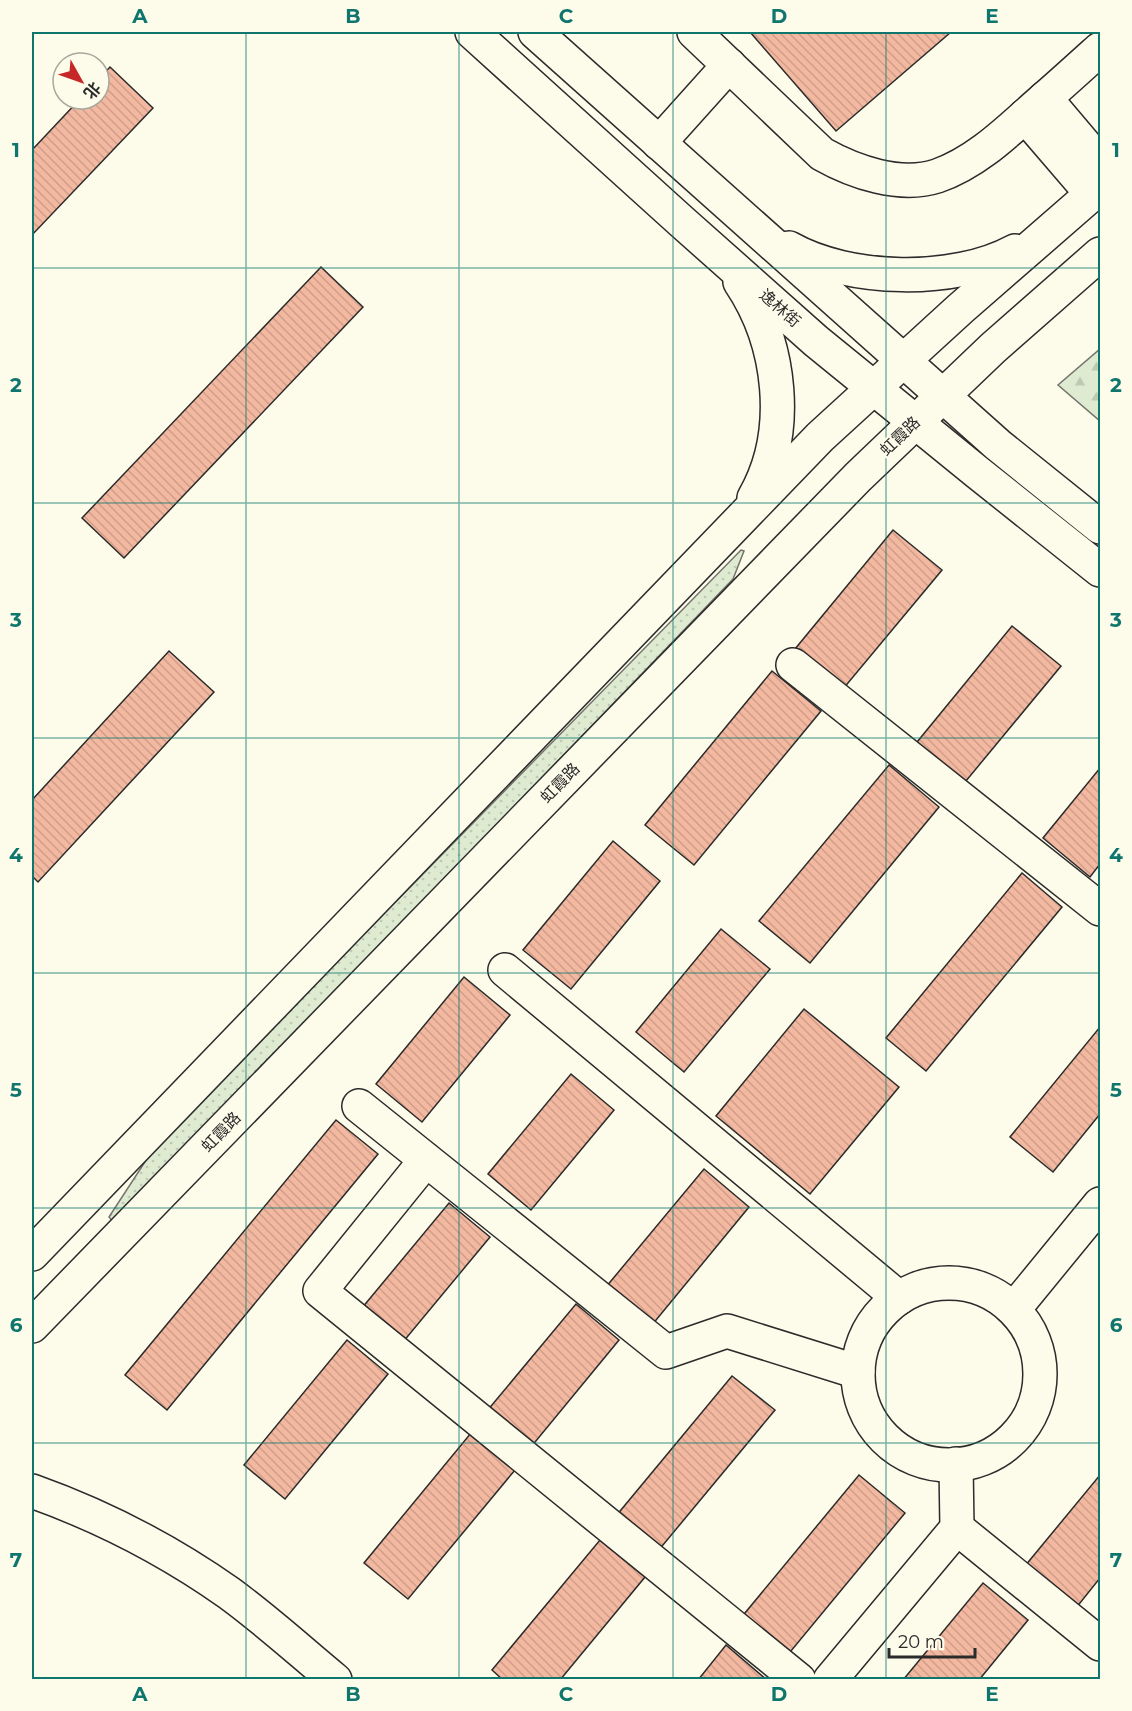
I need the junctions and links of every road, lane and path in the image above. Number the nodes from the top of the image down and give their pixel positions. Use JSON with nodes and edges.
{"nodes":[{"id":1,"x":472,"y":32,"type":"edge"},
{"id":2,"x":535,"y":32,"type":"edge"},
{"id":3,"x":694,"y":32,"type":"edge"},
{"id":4,"x":1101,"y":49,"type":"edge"},
{"id":5,"x":729,"y":65,"type":"junction"},
{"id":6,"x":1035,"y":107,"type":"junction"},
{"id":7,"x":659,"y":143,"type":"junction"},
{"id":8,"x":1101,"y":163,"type":"edge"},
{"id":9,"x":1096,"y":190,"type":"edge"},
{"id":10,"x":754,"y":228,"type":"junction"},
{"id":11,"x":1048,"y":232,"type":"junction"},
{"id":12,"x":1101,"y":254,"type":"edge"},
{"id":13,"x":725,"y":260,"type":"junction"},
{"id":14,"x":903,"y":361,"type":"junction"},
{"id":15,"x":874,"y":388,"type":"junction"},
{"id":16,"x":942,"y":396,"type":"junction"},
{"id":17,"x":915,"y":422,"type":"junction"},
{"id":18,"x":742,"y":518,"type":"junction"},
{"id":19,"x":1101,"y":526,"type":"edge"},
{"id":20,"x":1101,"y":570,"type":"edge"},
{"id":21,"x":793,"y":665,"type":"dead end"},
{"id":22,"x":1101,"y":909,"type":"edge"},
{"id":23,"x":505,"y":970,"type":"dead end"},
{"id":24,"x":359,"y":1106,"type":"dead end"},
{"id":25,"x":426,"y":1160,"type":"junction"},
{"id":26,"x":1101,"y":1204,"type":"edge"},
{"id":27,"x":32,"y":1254,"type":"edge"},
{"id":28,"x":899,"y":1298,"type":"junction"},
{"id":29,"x":1014,"y":1309,"type":"junction"},
{"id":30,"x":32,"y":1326,"type":"edge"},
{"id":31,"x":858,"y":1372,"type":"junction"},
{"id":32,"x":956,"y":1464,"type":"junction"},
{"id":33,"x":32,"y":1491,"type":"edge"},
{"id":34,"x":957,"y":1528,"type":"junction"},
{"id":35,"x":1101,"y":1644,"type":"edge"},
{"id":36,"x":335,"y":1680,"type":"edge"},
{"id":37,"x":799,"y":1680,"type":"edge"},
{"id":38,"x":830,"y":1680,"type":"edge"}],
"edges":[{"from":1,"to":13,"type":"street","name":"逸林街"},
{"from":2,"to":7,"type":"street"},
{"from":3,"to":5,"type":"street"},
{"from":4,"to":6,"type":"street"},
{"from":5,"to":6,"type":"street"},
{"from":5,"to":7,"type":"street"},
{"from":6,"to":8,"type":"street"},
{"from":6,"to":9,"type":"street"},
{"from":7,"to":10,"type":"street"},
{"from":9,"to":11,"type":"street"},
{"from":10,"to":11,"type":"street"},
{"from":10,"to":14,"type":"street"},
{"from":11,"to":14,"type":"street"},
{"from":12,"to":16,"type":"street","name":"虹霞路"},
{"from":13,"to":15,"type":"street","name":"逸林街"},
{"from":13,"to":18,"type":"street"},
{"from":14,"to":15,"type":"street"},
{"from":14,"to":16,"type":"street"},
{"from":15,"to":17,"type":"street","name":"逸林街"},
{"from":15,"to":18,"type":"street"},
{"from":16,"to":17,"type":"street","name":"虹霞路"},
{"from":16,"to":19,"type":"street"},
{"from":17,"to":20,"type":"street","name":"逸林街"},
{"from":17,"to":30,"type":"street","name":"虹霞路"},
{"from":18,"to":27,"type":"street"},
{"from":21,"to":22,"type":"street"},
{"from":23,"to":28,"type":"street"},
{"from":24,"to":25,"type":"street"},
{"from":25,"to":31,"type":"street"},
{"from":25,"to":37,"type":"street"},
{"from":26,"to":29,"type":"street"},
{"from":28,"to":29,"type":"street"},
{"from":28,"to":31,"type":"street"},
{"from":29,"to":32,"type":"street"},
{"from":31,"to":32,"type":"street"},
{"from":32,"to":34,"type":"street"},
{"from":33,"to":36,"type":"street"},
{"from":34,"to":35,"type":"street"},
{"from":34,"to":38,"type":"street"}]}
